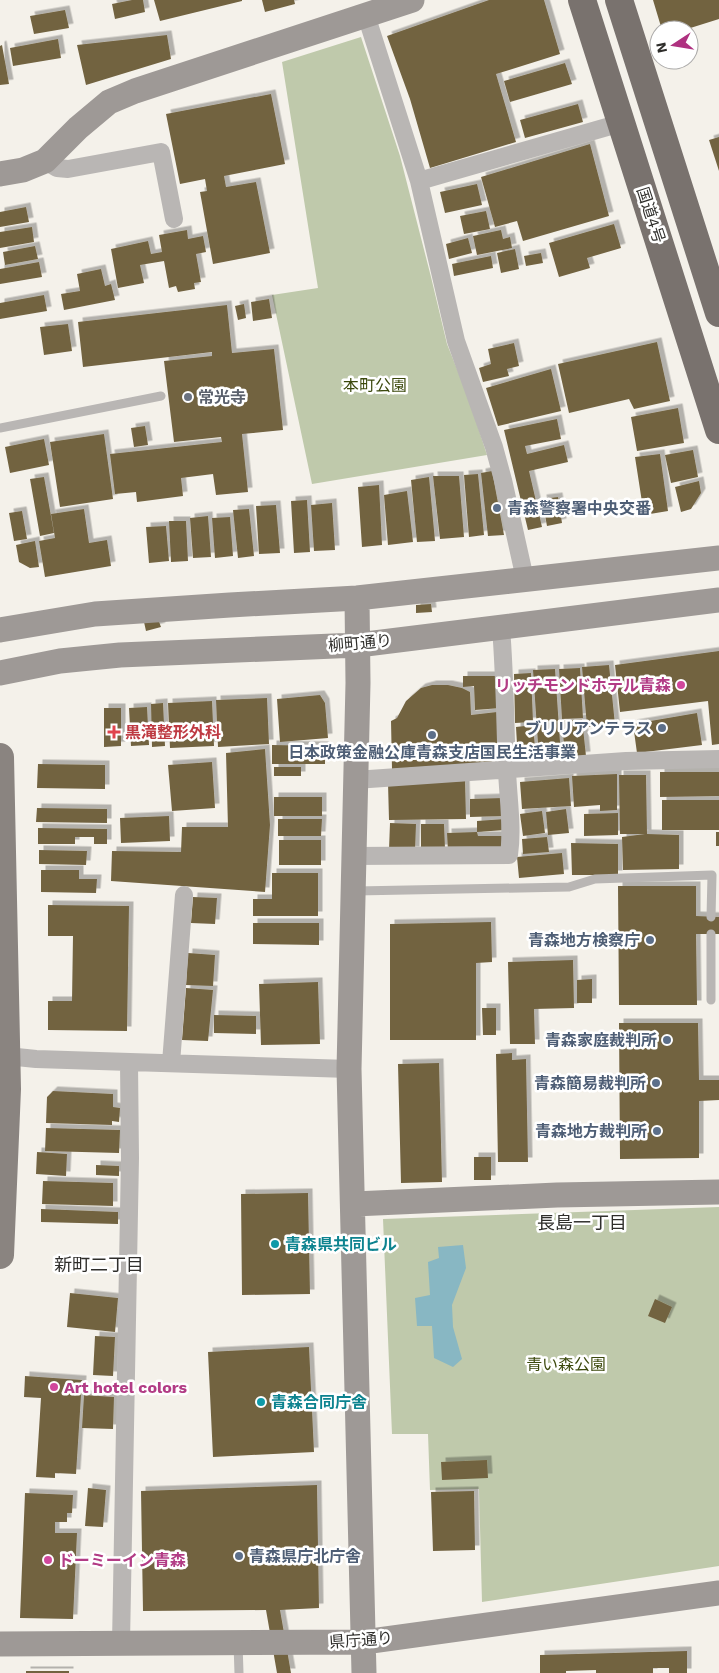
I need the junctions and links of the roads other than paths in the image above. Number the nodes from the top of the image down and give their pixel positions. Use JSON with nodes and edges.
{"nodes":[{"id":1,"x":412,"y":0,"type":"edge"},
{"id":2,"x":582,"y":0,"type":"edge"},
{"id":3,"x":619,"y":0,"type":"edge"},
{"id":4,"x":366,"y":15,"type":"junction"},
{"id":5,"x":621,"y":123,"type":"junction"},
{"id":6,"x":45,"y":162,"type":"junction"},
{"id":7,"x":0,"y":174,"type":"edge"},
{"id":8,"x":419,"y":181,"type":"junction"},
{"id":9,"x":174,"y":219,"type":"dead end"},
{"id":10,"x":716,"y":297,"type":"edge"},
{"id":11,"x":161,"y":396,"type":"dead end"},
{"id":12,"x":0,"y":428,"type":"edge"},
{"id":13,"x":719,"y":430,"type":"edge"},
{"id":14,"x":719,"y":558,"type":"edge"},
{"id":15,"x":525,"y":579,"type":"junction"},
{"id":16,"x":357,"y":598,"type":"junction"},
{"id":17,"x":719,"y":600,"type":"edge"},
{"id":18,"x":501,"y":628,"type":"junction"},
{"id":19,"x":0,"y":630,"type":"edge"},
{"id":20,"x":358,"y":645,"type":"junction"},
{"id":21,"x":0,"y":673,"type":"edge"},
{"id":22,"x":0,"y":757,"type":"edge"},
{"id":23,"x":719,"y":759,"type":"edge"},
{"id":24,"x":507,"y":770,"type":"junction"},
{"id":25,"x":355,"y":780,"type":"junction"},
{"id":26,"x":354,"y":856,"type":"junction"},
{"id":27,"x":353,"y":891,"type":"junction"},
{"id":28,"x":184,"y":895,"type":"dead end"},
{"id":29,"x":714,"y":912,"type":"edge"},
{"id":30,"x":711,"y":934,"type":"dead end"},
{"id":31,"x":711,"y":1000,"type":"dead end"},
{"id":32,"x":3,"y":1056,"type":"edge"},
{"id":33,"x":129,"y":1062,"type":"junction"},
{"id":34,"x":171,"y":1063,"type":"junction"},
{"id":35,"x":349,"y":1069,"type":"junction"},
{"id":36,"x":719,"y":1192,"type":"edge"},
{"id":37,"x":354,"y":1204,"type":"junction"},
{"id":38,"x":0,"y":1254,"type":"edge"},
{"id":39,"x":719,"y":1593,"type":"edge"},
{"id":40,"x":364,"y":1642,"type":"junction"},
{"id":41,"x":238,"y":1643,"type":"junction"},
{"id":42,"x":0,"y":1644,"type":"edge"},
{"id":43,"x":121,"y":1644,"type":"junction"},
{"id":44,"x":239,"y":1673,"type":"edge"},
{"id":45,"x":364,"y":1673,"type":"edge"}],
"edges":[{"from":1,"to":4,"type":"street"},
{"from":2,"to":5,"type":"highway","name":"国道4号"},
{"from":3,"to":10,"type":"highway"},
{"from":4,"to":6,"type":"street"},
{"from":4,"to":8,"type":"street"},
{"from":5,"to":8,"type":"street"},
{"from":5,"to":13,"type":"highway","name":"国道4号"},
{"from":6,"to":7,"type":"street"},
{"from":6,"to":9,"type":"street"},
{"from":8,"to":15,"type":"street"},
{"from":11,"to":12,"type":"lane"},
{"from":14,"to":15,"type":"street"},
{"from":15,"to":16,"type":"street"},
{"from":16,"to":19,"type":"street"},
{"from":16,"to":20,"type":"street"},
{"from":17,"to":18,"type":"street","name":"柳町通り"},
{"from":18,"to":20,"type":"street","name":"柳町通り"},
{"from":18,"to":24,"type":"street"},
{"from":20,"to":21,"type":"street","name":"柳町通り"},
{"from":20,"to":25,"type":"street"},
{"from":22,"to":32,"type":"main road"},
{"from":23,"to":24,"type":"street"},
{"from":24,"to":25,"type":"street"},
{"from":24,"to":26,"type":"street"},
{"from":25,"to":26,"type":"street"},
{"from":26,"to":27,"type":"street"},
{"from":27,"to":29,"type":"lane"},
{"from":27,"to":35,"type":"street"},
{"from":28,"to":34,"type":"street"},
{"from":30,"to":31,"type":"lane"},
{"from":32,"to":33,"type":"street"},
{"from":32,"to":38,"type":"main road"},
{"from":33,"to":34,"type":"street"},
{"from":33,"to":43,"type":"street"},
{"from":34,"to":35,"type":"street"},
{"from":35,"to":37,"type":"street"},
{"from":36,"to":37,"type":"street"},
{"from":37,"to":40,"type":"street"},
{"from":39,"to":40,"type":"street","name":"県庁通り"},
{"from":40,"to":41,"type":"street","name":"県庁通り"},
{"from":40,"to":45,"type":"street"},
{"from":41,"to":43,"type":"street","name":"県庁通り"},
{"from":41,"to":44,"type":"lane"},
{"from":42,"to":43,"type":"street","name":"県庁通り"}]}
